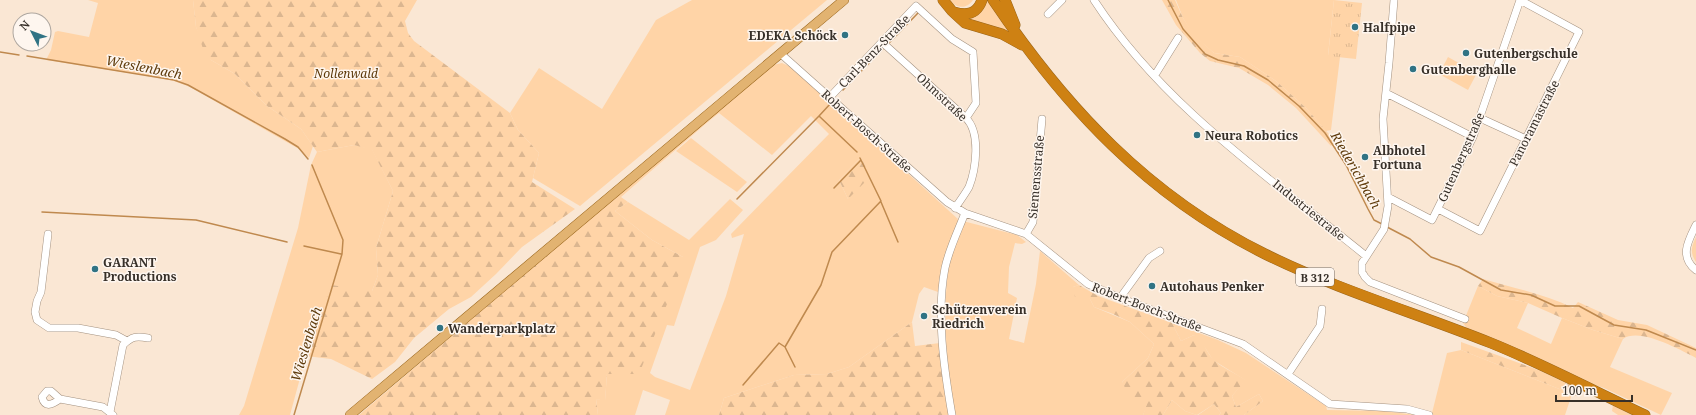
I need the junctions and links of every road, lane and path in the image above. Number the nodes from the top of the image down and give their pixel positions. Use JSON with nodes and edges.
{"nodes":[{"id":1,"x":844,"y":0,"type":"edge"},
{"id":2,"x":943,"y":0,"type":"edge"},
{"id":3,"x":982,"y":0,"type":"edge"},
{"id":4,"x":993,"y":0,"type":"edge"},
{"id":5,"x":1005,"y":0,"type":"edge"},
{"id":6,"x":1062,"y":0,"type":"edge"},
{"id":7,"x":1094,"y":0,"type":"edge"},
{"id":8,"x":1394,"y":0,"type":"edge"},
{"id":9,"x":1520,"y":0,"type":"edge"},
{"id":10,"x":952,"y":11,"type":"junction"},
{"id":11,"x":1048,"y":14,"type":"dead end"},
{"id":12,"x":1178,"y":38,"type":"dead end"},
{"id":13,"x":882,"y":43,"type":"junction"},
{"id":14,"x":1024,"y":45,"type":"junction"},
{"id":15,"x":781,"y":54,"type":"junction"},
{"id":16,"x":1154,"y":76,"type":"junction"},
{"id":17,"x":1386,"y":93,"type":"junction"},
{"id":18,"x":830,"y":97,"type":"junction"},
{"id":19,"x":966,"y":118,"type":"junction"},
{"id":20,"x":1480,"y":118,"type":"junction"},
{"id":21,"x":1042,"y":119,"type":"dead end"},
{"id":22,"x":1473,"y":136,"type":"junction"},
{"id":23,"x":1526,"y":139,"type":"junction"},
{"id":24,"x":1388,"y":197,"type":"junction"},
{"id":25,"x":955,"y":208,"type":"junction"},
{"id":26,"x":1438,"y":209,"type":"junction"},
{"id":27,"x":965,"y":212,"type":"junction"},
{"id":28,"x":1696,"y":225,"type":"edge"},
{"id":29,"x":48,"y":234,"type":"dead end"},
{"id":30,"x":1026,"y":234,"type":"junction"},
{"id":31,"x":1160,"y":251,"type":"dead end"},
{"id":32,"x":1366,"y":256,"type":"junction"},
{"id":33,"x":1696,"y":270,"type":"edge"},
{"id":34,"x":1120,"y":298,"type":"junction"},
{"id":35,"x":1322,"y":309,"type":"dead end"},
{"id":36,"x":1465,"y":319,"type":"dead end"},
{"id":37,"x":148,"y":338,"type":"dead end"},
{"id":38,"x":127,"y":341,"type":"junction"},
{"id":39,"x":1288,"y":374,"type":"junction"},
{"id":40,"x":60,"y":398,"type":"dead end"},
{"id":41,"x":112,"y":413,"type":"edge"},
{"id":42,"x":350,"y":415,"type":"edge"},
{"id":43,"x":952,"y":415,"type":"edge"},
{"id":44,"x":1429,"y":415,"type":"edge"},
{"id":45,"x":1645,"y":415,"type":"edge"}],
"edges":[{"from":1,"to":15,"type":"main road"},
{"from":2,"to":10,"type":"highway"},
{"from":3,"to":10,"type":"highway"},
{"from":4,"to":14,"type":"highway","number":"B 312"},
{"from":5,"to":14,"type":"highway"},
{"from":6,"to":11,"type":"street"},
{"from":7,"to":16,"type":"street","name":"Industriestraße"},
{"from":8,"to":17,"type":"street"},
{"from":9,"to":20,"type":"street","name":"Gutenbergstraße"},
{"from":9,"to":23,"type":"street","name":"Panoramastraße"},
{"from":10,"to":14,"type":"highway"},
{"from":12,"to":16,"type":"street"},
{"from":13,"to":18,"type":"street","name":"Carl-Benz-Straße"},
{"from":13,"to":19,"type":"street","name":"Ohmstraße"},
{"from":13,"to":19,"type":"street","name":"Carl-Benz-Straße"},
{"from":14,"to":45,"type":"highway","number":"B 312"},
{"from":15,"to":18,"type":"street","name":"Robert-Bosch-Straße"},
{"from":15,"to":42,"type":"main road"},
{"from":16,"to":32,"type":"street","name":"Industriestraße"},
{"from":17,"to":22,"type":"street"},
{"from":17,"to":24,"type":"street"},
{"from":18,"to":25,"type":"street","name":"Robert-Bosch-Straße"},
{"from":19,"to":25,"type":"street","name":"Ohmstraße"},
{"from":20,"to":22,"type":"street","name":"Gutenbergstraße"},
{"from":20,"to":23,"type":"street"},
{"from":21,"to":30,"type":"street","name":"Siemensstraße"},
{"from":22,"to":26,"type":"street","name":"Gutenbergstraße"},
{"from":23,"to":26,"type":"street","name":"Panoramastraße"},
{"from":24,"to":26,"type":"street","name":"Gutenbergstraße"},
{"from":24,"to":32,"type":"street"},
{"from":25,"to":27,"type":"street","name":"Robert-Bosch-Straße"},
{"from":27,"to":30,"type":"street","name":"Robert-Bosch-Straße"},
{"from":27,"to":43,"type":"street"},
{"from":28,"to":33,"type":"street"},
{"from":29,"to":38,"type":"street"},
{"from":30,"to":34,"type":"street","name":"Robert-Bosch-Straße"},
{"from":31,"to":34,"type":"street"},
{"from":32,"to":36,"type":"street"},
{"from":34,"to":39,"type":"street","name":"Robert-Bosch-Straße"},
{"from":35,"to":39,"type":"street"},
{"from":37,"to":38,"type":"street"},
{"from":38,"to":41,"type":"street"},
{"from":39,"to":44,"type":"street","name":"Robert-Bosch-Straße"},
{"from":40,"to":41,"type":"street"}]}
